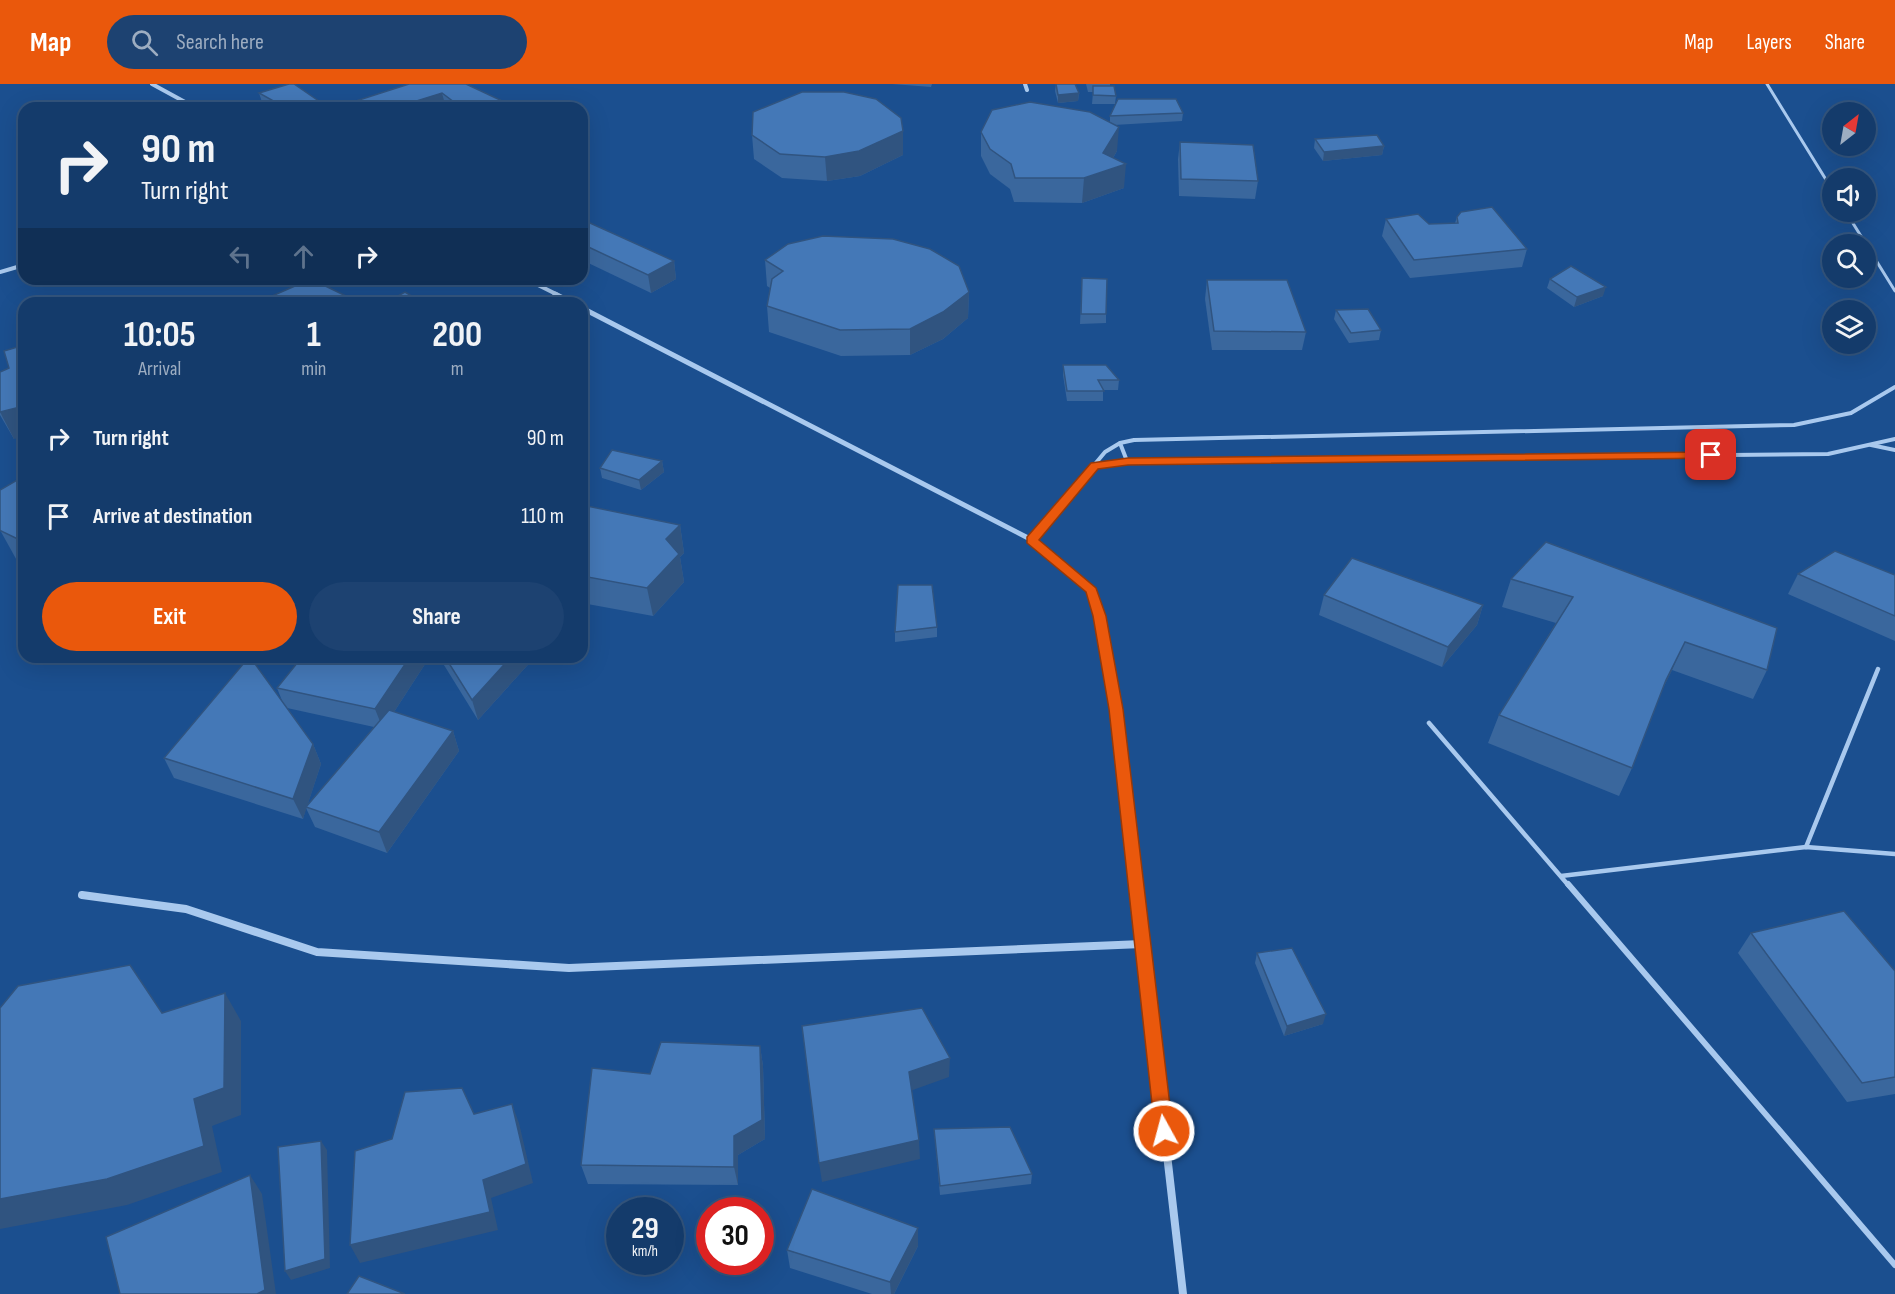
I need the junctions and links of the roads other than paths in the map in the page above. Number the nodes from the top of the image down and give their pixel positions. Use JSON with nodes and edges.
{"nodes":[{"id":1,"x":152,"y":84,"type":"edge"},
{"id":2,"x":1025,"y":84,"type":"edge"},
{"id":3,"x":1767,"y":84,"type":"edge"},
{"id":4,"x":1027,"y":90,"type":"dead end"},
{"id":5,"x":185,"y":102,"type":"edge"},
{"id":6,"x":1822,"y":173,"type":"edge"},
{"id":7,"x":1852,"y":222,"type":"edge"},
{"id":8,"x":18,"y":267,"type":"edge"},
{"id":9,"x":0,"y":272,"type":"edge"},
{"id":10,"x":538,"y":285,"type":"edge"},
{"id":11,"x":1895,"y":291,"type":"edge"},
{"id":12,"x":561,"y":297,"type":"edge"},
{"id":13,"x":588,"y":311,"type":"edge"},
{"id":14,"x":1895,"y":387,"type":"edge"},
{"id":15,"x":1895,"y":439,"type":"edge"},
{"id":16,"x":1120,"y":443,"type":"junction"},
{"id":17,"x":1869,"y":445,"type":"junction"},
{"id":18,"x":1895,"y":450,"type":"edge"},
{"id":19,"x":1128,"y":461,"type":"junction"},
{"id":20,"x":1095,"y":466,"type":"junction"},
{"id":21,"x":1032,"y":540,"type":"junction"},
{"id":22,"x":1878,"y":669,"type":"dead end"},
{"id":23,"x":1429,"y":723,"type":"dead end"},
{"id":24,"x":1806,"y":848,"type":"junction"},
{"id":25,"x":1895,"y":854,"type":"edge"},
{"id":26,"x":1561,"y":876,"type":"junction"},
{"id":27,"x":82,"y":895,"type":"dead end"},
{"id":28,"x":1142,"y":944,"type":"junction"},
{"id":29,"x":1895,"y":1265,"type":"edge"},
{"id":30,"x":1183,"y":1294,"type":"edge"}],
"edges":[{"from":1,"to":5,"type":"street"},
{"from":2,"to":4,"type":"street"},
{"from":3,"to":6,"type":"lane"},
{"from":7,"to":11,"type":"lane"},
{"from":8,"to":9,"type":"street"},
{"from":10,"to":12,"type":"street"},
{"from":13,"to":21,"type":"street"},
{"from":14,"to":16,"type":"lane"},
{"from":15,"to":17,"type":"lane"},
{"from":16,"to":19,"type":"lane"},
{"from":16,"to":20,"type":"lane"},
{"from":17,"to":18,"type":"lane"},
{"from":17,"to":19,"type":"lane"},
{"from":19,"to":20,"type":"lane"},
{"from":20,"to":21,"type":"lane"},
{"from":21,"to":28,"type":"street"},
{"from":22,"to":24,"type":"lane"},
{"from":23,"to":26,"type":"lane"},
{"from":24,"to":25,"type":"lane"},
{"from":24,"to":26,"type":"lane"},
{"from":26,"to":29,"type":"lane"},
{"from":27,"to":28,"type":"street"},
{"from":28,"to":30,"type":"street"}]}
